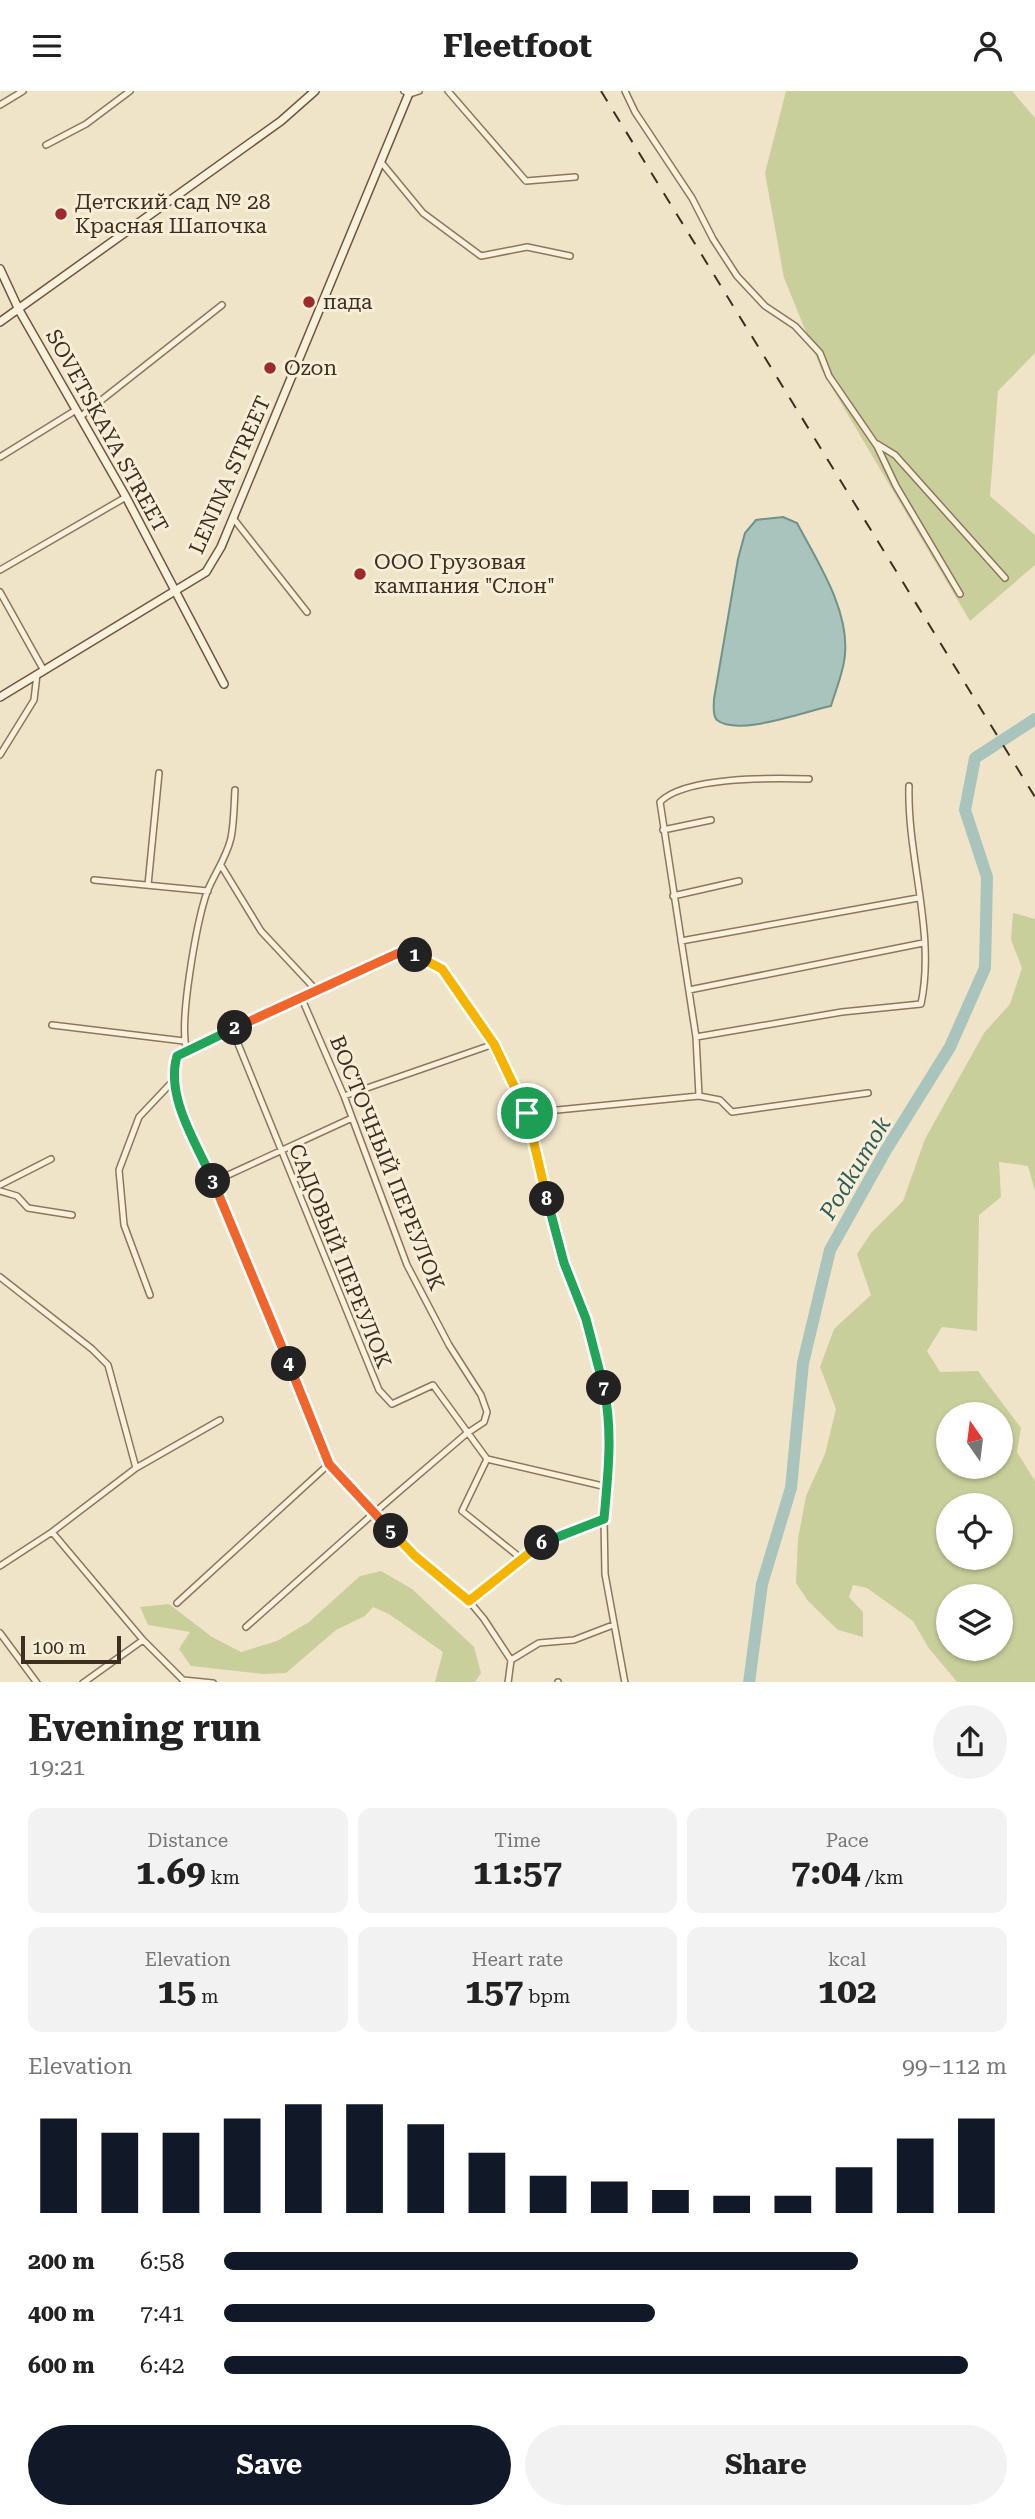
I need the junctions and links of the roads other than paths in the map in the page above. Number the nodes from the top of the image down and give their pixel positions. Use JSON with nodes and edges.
{"nodes":[{"id":1,"x":23,"y":91,"type":"edge"},
{"id":2,"x":130,"y":91,"type":"edge"},
{"id":3,"x":314,"y":91,"type":"edge"},
{"id":4,"x":419,"y":91,"type":"edge"},
{"id":5,"x":448,"y":91,"type":"edge"},
{"id":6,"x":625,"y":91,"type":"edge"},
{"id":7,"x":408,"y":92,"type":"edge"},
{"id":8,"x":0,"y":105,"type":"edge"},
{"id":9,"x":46,"y":145,"type":"dead end"},
{"id":10,"x":381,"y":162,"type":"junction"},
{"id":11,"x":575,"y":177,"type":"dead end"},
{"id":12,"x":569,"y":255,"type":"dead end"},
{"id":13,"x":0,"y":269,"type":"edge"},
{"id":14,"x":222,"y":305,"type":"dead end"},
{"id":15,"x":19,"y":310,"type":"junction"},
{"id":16,"x":0,"y":322,"type":"edge"},
{"id":17,"x":78,"y":413,"type":"junction"},
{"id":18,"x":876,"y":443,"type":"junction"},
{"id":19,"x":0,"y":457,"type":"edge"},
{"id":20,"x":126,"y":497,"type":"junction"},
{"id":21,"x":233,"y":518,"type":"junction"},
{"id":22,"x":0,"y":570,"type":"edge"},
{"id":23,"x":1005,"y":577,"type":"dead end"},
{"id":24,"x":0,"y":591,"type":"edge"},
{"id":25,"x":175,"y":591,"type":"junction"},
{"id":26,"x":960,"y":594,"type":"dead end"},
{"id":27,"x":307,"y":612,"type":"dead end"},
{"id":28,"x":40,"y":671,"type":"junction"},
{"id":29,"x":224,"y":684,"type":"dead end"},
{"id":30,"x":0,"y":697,"type":"edge"},
{"id":31,"x":0,"y":755,"type":"edge"},
{"id":32,"x":159,"y":773,"type":"dead end"},
{"id":33,"x":810,"y":779,"type":"dead end"},
{"id":34,"x":909,"y":786,"type":"dead end"},
{"id":35,"x":235,"y":790,"type":"dead end"},
{"id":36,"x":711,"y":820,"type":"dead end"},
{"id":37,"x":663,"y":830,"type":"junction"},
{"id":38,"x":222,"y":867,"type":"junction"},
{"id":39,"x":94,"y":880,"type":"dead end"},
{"id":40,"x":739,"y":881,"type":"dead end"},
{"id":41,"x":148,"y":885,"type":"junction"},
{"id":42,"x":208,"y":891,"type":"junction"},
{"id":43,"x":673,"y":896,"type":"junction"},
{"id":44,"x":918,"y":898,"type":"junction"},
{"id":45,"x":681,"y":941,"type":"junction"},
{"id":46,"x":923,"y":943,"type":"junction"},
{"id":47,"x":689,"y":990,"type":"junction"},
{"id":48,"x":317,"y":991,"type":"junction"},
{"id":49,"x":302,"y":999,"type":"junction"},
{"id":50,"x":52,"y":1025,"type":"dead end"},
{"id":51,"x":232,"y":1029,"type":"junction"},
{"id":52,"x":696,"y":1037,"type":"junction"},
{"id":53,"x":184,"y":1041,"type":"junction"},
{"id":54,"x":494,"y":1044,"type":"junction"},
{"id":55,"x":187,"y":1050,"type":"junction"},
{"id":56,"x":173,"y":1081,"type":"junction"},
{"id":57,"x":868,"y":1093,"type":"dead end"},
{"id":58,"x":344,"y":1096,"type":"junction"},
{"id":59,"x":699,"y":1096,"type":"junction"},
{"id":60,"x":527,"y":1113,"type":"junction"},
{"id":61,"x":352,"y":1118,"type":"junction"},
{"id":62,"x":281,"y":1152,"type":"junction"},
{"id":63,"x":51,"y":1159,"type":"dead end"},
{"id":64,"x":213,"y":1182,"type":"junction"},
{"id":65,"x":0,"y":1185,"type":"edge"},
{"id":66,"x":0,"y":1191,"type":"edge"},
{"id":67,"x":72,"y":1215,"type":"dead end"},
{"id":68,"x":0,"y":1277,"type":"edge"},
{"id":69,"x":150,"y":1295,"type":"dead end"},
{"id":70,"x":220,"y":1420,"type":"dead end"},
{"id":71,"x":466,"y":1434,"type":"junction"},
{"id":72,"x":487,"y":1459,"type":"junction"},
{"id":73,"x":329,"y":1464,"type":"junction"},
{"id":74,"x":136,"y":1468,"type":"junction"},
{"id":75,"x":607,"y":1487,"type":"junction"},
{"id":76,"x":374,"y":1513,"type":"junction"},
{"id":77,"x":604,"y":1519,"type":"junction"},
{"id":78,"x":52,"y":1532,"type":"junction"},
{"id":79,"x":522,"y":1559,"type":"junction"},
{"id":80,"x":0,"y":1566,"type":"edge"},
{"id":81,"x":469,"y":1601,"type":"junction"},
{"id":82,"x":177,"y":1603,"type":"dead end"},
{"id":83,"x":613,"y":1625,"type":"junction"},
{"id":84,"x":246,"y":1627,"type":"dead end"},
{"id":85,"x":0,"y":1633,"type":"edge"},
{"id":86,"x":143,"y":1640,"type":"junction"},
{"id":87,"x":511,"y":1660,"type":"junction"},
{"id":88,"x":181,"y":1681,"type":"edge"},
{"id":89,"x":37,"y":1682,"type":"edge"},
{"id":90,"x":83,"y":1682,"type":"edge"},
{"id":91,"x":213,"y":1682,"type":"edge"},
{"id":92,"x":508,"y":1682,"type":"edge"},
{"id":93,"x":625,"y":1682,"type":"edge"}],
"edges":[{"from":1,"to":8,"type":"street"},
{"from":2,"to":9,"type":"street"},
{"from":3,"to":15,"type":"street"},
{"from":4,"to":7,"type":"street"},
{"from":5,"to":11,"type":"street"},
{"from":6,"to":18,"type":"street"},
{"from":7,"to":10,"type":"street","name":"LENINA STREET"},
{"from":10,"to":12,"type":"street"},
{"from":10,"to":21,"type":"street","name":"LENINA STREET"},
{"from":13,"to":15,"type":"street","name":"SOVETSKAYA STREET"},
{"from":14,"to":17,"type":"street"},
{"from":15,"to":16,"type":"street"},
{"from":15,"to":17,"type":"street","name":"SOVETSKAYA STREET"},
{"from":17,"to":19,"type":"street"},
{"from":17,"to":20,"type":"street","name":"SOVETSKAYA STREET"},
{"from":18,"to":23,"type":"street"},
{"from":18,"to":26,"type":"street"},
{"from":20,"to":22,"type":"street"},
{"from":20,"to":25,"type":"street","name":"SOVETSKAYA STREET"},
{"from":21,"to":25,"type":"street","name":"LENINA STREET"},
{"from":21,"to":27,"type":"street"},
{"from":24,"to":28,"type":"street"},
{"from":25,"to":28,"type":"street","name":"LENINA STREET"},
{"from":25,"to":29,"type":"street","name":"SOVETSKAYA STREET"},
{"from":28,"to":30,"type":"street","name":"LENINA STREET"},
{"from":28,"to":31,"type":"street"},
{"from":32,"to":41,"type":"street"},
{"from":33,"to":37,"type":"street"},
{"from":34,"to":44,"type":"street"},
{"from":35,"to":38,"type":"street"},
{"from":36,"to":37,"type":"street"},
{"from":37,"to":43,"type":"street"},
{"from":38,"to":42,"type":"street"},
{"from":38,"to":48,"type":"street"},
{"from":39,"to":41,"type":"street"},
{"from":40,"to":43,"type":"street"},
{"from":41,"to":42,"type":"street"},
{"from":42,"to":53,"type":"street"},
{"from":43,"to":45,"type":"street"},
{"from":44,"to":45,"type":"street"},
{"from":44,"to":46,"type":"street"},
{"from":45,"to":47,"type":"street"},
{"from":46,"to":47,"type":"street"},
{"from":46,"to":52,"type":"street"},
{"from":47,"to":52,"type":"street"},
{"from":48,"to":49,"type":"street"},
{"from":48,"to":54,"type":"street"},
{"from":49,"to":51,"type":"street"},
{"from":49,"to":58,"type":"street","name":"ВОСТОЧНЫЙ ПЕРЕУЛОК"},
{"from":50,"to":53,"type":"street"},
{"from":51,"to":55,"type":"street"},
{"from":51,"to":62,"type":"street","name":"САДОВЫЙ ПЕРЕУЛОК"},
{"from":52,"to":59,"type":"street"},
{"from":53,"to":55,"type":"street"},
{"from":54,"to":58,"type":"street"},
{"from":54,"to":60,"type":"street"},
{"from":55,"to":56,"type":"street"},
{"from":56,"to":64,"type":"street"},
{"from":56,"to":69,"type":"street"},
{"from":57,"to":59,"type":"street"},
{"from":58,"to":61,"type":"street","name":"ВОСТОЧНЫЙ ПЕРЕУЛОК"},
{"from":59,"to":60,"type":"street"},
{"from":60,"to":75,"type":"street"},
{"from":61,"to":62,"type":"street"},
{"from":61,"to":71,"type":"street","name":"ВОСТОЧНЫЙ ПЕРЕУЛОК"},
{"from":62,"to":64,"type":"street"},
{"from":62,"to":71,"type":"street","name":"САДОВЫЙ ПЕРЕУЛОК"},
{"from":63,"to":65,"type":"street"},
{"from":64,"to":73,"type":"street"},
{"from":66,"to":67,"type":"street"},
{"from":68,"to":74,"type":"street"},
{"from":70,"to":74,"type":"street"},
{"from":71,"to":72,"type":"street","name":"САДОВЫЙ ПЕРЕУЛОК"},
{"from":71,"to":76,"type":"street"},
{"from":72,"to":75,"type":"street"},
{"from":72,"to":79,"type":"street"},
{"from":73,"to":76,"type":"street"},
{"from":73,"to":82,"type":"street"},
{"from":74,"to":78,"type":"street"},
{"from":75,"to":77,"type":"street"},
{"from":76,"to":81,"type":"street"},
{"from":76,"to":84,"type":"street"},
{"from":77,"to":79,"type":"street"},
{"from":77,"to":83,"type":"street"},
{"from":78,"to":80,"type":"street"},
{"from":78,"to":86,"type":"street"},
{"from":79,"to":81,"type":"street"},
{"from":81,"to":87,"type":"street"},
{"from":83,"to":87,"type":"street"},
{"from":83,"to":93,"type":"street"},
{"from":85,"to":89,"type":"street"},
{"from":86,"to":88,"type":"street"},
{"from":86,"to":90,"type":"street"},
{"from":87,"to":92,"type":"street"},
{"from":88,"to":91,"type":"street"}]}
